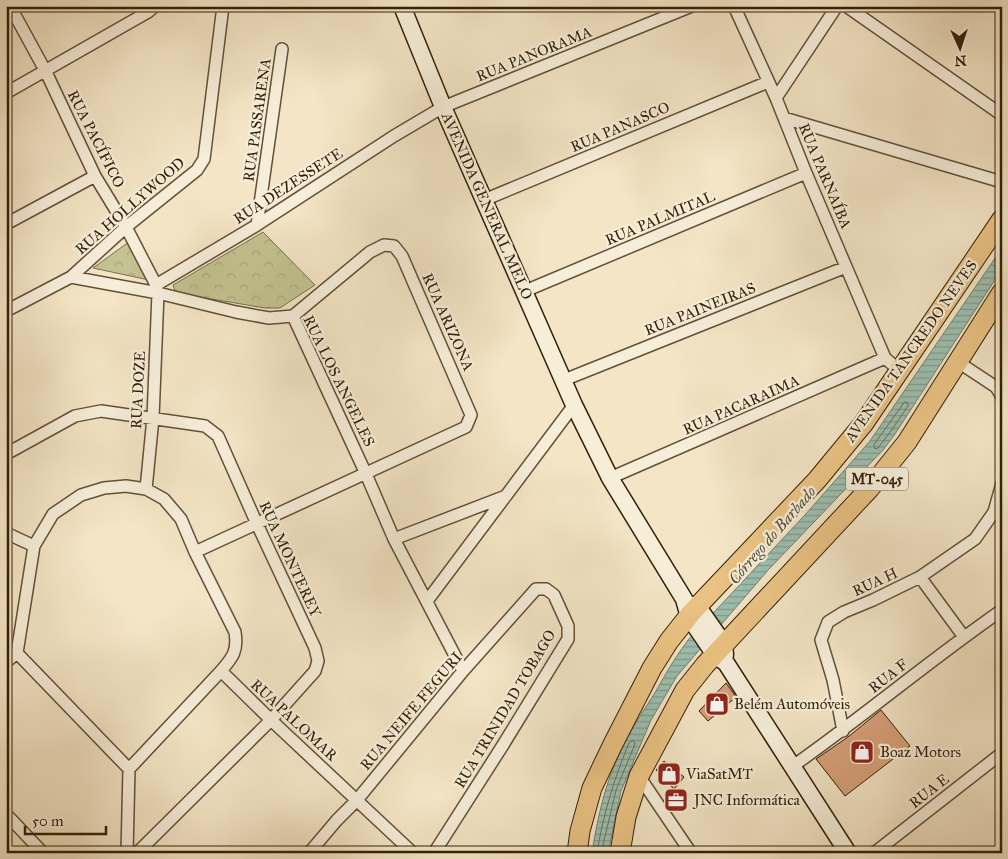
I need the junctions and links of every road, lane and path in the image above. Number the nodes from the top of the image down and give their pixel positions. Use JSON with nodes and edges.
{"nodes":[{"id":1,"x":10,"y":6,"type":"edge"},
{"id":2,"x":155,"y":6,"type":"edge"},
{"id":3,"x":223,"y":6,"type":"edge"},
{"id":4,"x":692,"y":6,"type":"edge"},
{"id":5,"x":734,"y":6,"type":"edge"},
{"id":6,"x":837,"y":6,"type":"edge"},
{"id":7,"x":846,"y":6,"type":"edge"},
{"id":8,"x":407,"y":8,"type":"edge"},
{"id":9,"x":282,"y":49,"type":"dead end"},
{"id":10,"x":46,"y":72,"type":"junction"},
{"id":11,"x":768,"y":82,"type":"junction"},
{"id":12,"x":6,"y":93,"type":"edge"},
{"id":13,"x":776,"y":98,"type":"junction"},
{"id":14,"x":443,"y":106,"type":"junction"},
{"id":15,"x":1002,"y":115,"type":"edge"},
{"id":16,"x":784,"y":118,"type":"junction"},
{"id":17,"x":806,"y":173,"type":"junction"},
{"id":18,"x":95,"y":176,"type":"junction"},
{"id":19,"x":1002,"y":182,"type":"edge"},
{"id":20,"x":484,"y":200,"type":"junction"},
{"id":21,"x":1002,"y":219,"type":"edge"},
{"id":22,"x":6,"y":224,"type":"edge"},
{"id":23,"x":257,"y":225,"type":"junction"},
{"id":24,"x":126,"y":227,"type":"junction"},
{"id":25,"x":846,"y":267,"type":"junction"},
{"id":26,"x":71,"y":277,"type":"junction"},
{"id":27,"x":157,"y":289,"type":"junction"},
{"id":28,"x":525,"y":291,"type":"junction"},
{"id":29,"x":1002,"y":292,"type":"edge"},
{"id":30,"x":6,"y":311,"type":"edge"},
{"id":31,"x":293,"y":316,"type":"junction"},
{"id":32,"x":884,"y":358,"type":"junction"},
{"id":33,"x":958,"y":362,"type":"junction"},
{"id":34,"x":900,"y":371,"type":"junction"},
{"id":35,"x":564,"y":380,"type":"junction"},
{"id":36,"x":1002,"y":397,"type":"edge"},
{"id":37,"x":574,"y":405,"type":"junction"},
{"id":38,"x":153,"y":418,"type":"junction"},
{"id":39,"x":6,"y":454,"type":"edge"},
{"id":40,"x":366,"y":474,"type":"junction"},
{"id":41,"x":610,"y":478,"type":"junction"},
{"id":42,"x":1002,"y":483,"type":"edge"},
{"id":43,"x":146,"y":489,"type":"junction"},
{"id":44,"x":506,"y":496,"type":"junction"},
{"id":45,"x":256,"y":524,"type":"junction"},
{"id":46,"x":6,"y":533,"type":"edge"},
{"id":47,"x":394,"y":539,"type":"junction"},
{"id":48,"x":34,"y":546,"type":"junction"},
{"id":49,"x":196,"y":552,"type":"junction"},
{"id":50,"x":920,"y":577,"type":"junction"},
{"id":51,"x":536,"y":589,"type":"joint"},
{"id":52,"x":427,"y":600,"type":"junction"},
{"id":53,"x":1002,"y":610,"type":"edge"},
{"id":54,"x":694,"y":613,"type":"junction"},
{"id":55,"x":964,"y":637,"type":"junction"},
{"id":56,"x":719,"y":649,"type":"junction"},
{"id":57,"x":17,"y":653,"type":"junction"},
{"id":58,"x":6,"y":662,"type":"edge"},
{"id":59,"x":221,"y":671,"type":"junction"},
{"id":60,"x":463,"y":671,"type":"junction"},
{"id":61,"x":271,"y":720,"type":"junction"},
{"id":62,"x":843,"y":731,"type":"junction"},
{"id":63,"x":1002,"y":753,"type":"edge"},
{"id":64,"x":793,"y":766,"type":"junction"},
{"id":65,"x":129,"y":770,"type":"junction"},
{"id":66,"x":639,"y":776,"type":"junction"},
{"id":67,"x":357,"y":800,"type":"junction"},
{"id":68,"x":6,"y":814,"type":"edge"},
{"id":69,"x":43,"y":853,"type":"edge"},
{"id":70,"x":127,"y":853,"type":"edge"},
{"id":71,"x":137,"y":853,"type":"edge"},
{"id":72,"x":309,"y":853,"type":"edge"},
{"id":73,"x":413,"y":853,"type":"edge"},
{"id":74,"x":434,"y":853,"type":"edge"},
{"id":75,"x":577,"y":853,"type":"edge"},
{"id":76,"x":620,"y":853,"type":"edge"},
{"id":77,"x":691,"y":853,"type":"edge"},
{"id":78,"x":848,"y":853,"type":"edge"},
{"id":79,"x":874,"y":853,"type":"edge"}],
"edges":[{"from":1,"to":10,"type":"street","name":"RUA PACÍFICO"},
{"from":2,"to":10,"type":"street"},
{"from":3,"to":24,"type":"street","name":"RUA HOLLYWOOD"},
{"from":4,"to":14,"type":"street","name":"RUA PANORAMA"},
{"from":5,"to":11,"type":"street","name":"RUA PARNAÍBA"},
{"from":6,"to":13,"type":"street"},
{"from":7,"to":15,"type":"street"},
{"from":8,"to":14,"type":"main road","name":"AVENIDA GENERAL MELO"},
{"from":9,"to":23,"type":"street","name":"RUA PASSARENA"},
{"from":10,"to":12,"type":"street"},
{"from":10,"to":18,"type":"street","name":"RUA PACÍFICO"},
{"from":11,"to":13,"type":"street","name":"RUA PARNAÍBA"},
{"from":11,"to":20,"type":"street","name":"RUA PANASCO"},
{"from":13,"to":16,"type":"street","name":"RUA PARNAÍBA"},
{"from":14,"to":20,"type":"main road","name":"AVENIDA GENERAL MELO"},
{"from":14,"to":23,"type":"street","name":"RUA DEZESSETE"},
{"from":16,"to":17,"type":"street","name":"RUA PARNAÍBA"},
{"from":16,"to":19,"type":"street"},
{"from":17,"to":25,"type":"street","name":"RUA PARNAÍBA"},
{"from":17,"to":28,"type":"street","name":"RUA PALMITAL"},
{"from":18,"to":22,"type":"street"},
{"from":18,"to":24,"type":"street","name":"RUA PACÍFICO"},
{"from":20,"to":28,"type":"main road","name":"AVENIDA GENERAL MELO"},
{"from":21,"to":34,"type":"main road","name":"AVENIDA TANCREDO NEVES","number":"MT-045"},
{"from":23,"to":27,"type":"street","name":"RUA DEZESSETE"},
{"from":24,"to":26,"type":"street","name":"RUA HOLLYWOOD"},
{"from":24,"to":27,"type":"street","name":"RUA PACÍFICO"},
{"from":25,"to":32,"type":"street","name":"RUA PARNAÍBA"},
{"from":25,"to":35,"type":"street","name":"RUA PAINEIRAS"},
{"from":26,"to":27,"type":"street","name":"RUA LOS ANGELES"},
{"from":26,"to":30,"type":"street"},
{"from":27,"to":31,"type":"street","name":"RUA LOS ANGELES"},
{"from":27,"to":38,"type":"street","name":"RUA DOZE"},
{"from":28,"to":35,"type":"main road","name":"AVENIDA GENERAL MELO"},
{"from":29,"to":33,"type":"main road","number":"MT-045"},
{"from":31,"to":40,"type":"street","name":"RUA LOS ANGELES"},
{"from":31,"to":40,"type":"street","name":"RUA ARIZONA"},
{"from":32,"to":34,"type":"street"},
{"from":32,"to":41,"type":"street","name":"RUA PACARAIMA"},
{"from":33,"to":36,"type":"street"},
{"from":33,"to":56,"type":"main road","number":"MT-045"},
{"from":34,"to":54,"type":"main road","name":"AVENIDA TANCREDO NEVES","number":"MT-045"},
{"from":35,"to":37,"type":"main road","name":"AVENIDA GENERAL MELO"},
{"from":37,"to":41,"type":"main road","name":"AVENIDA GENERAL MELO"},
{"from":37,"to":44,"type":"street"},
{"from":38,"to":39,"type":"street","name":"RUA MONTEREY"},
{"from":38,"to":43,"type":"street","name":"RUA DOZE"},
{"from":38,"to":45,"type":"street","name":"RUA MONTEREY"},
{"from":40,"to":45,"type":"street"},
{"from":40,"to":47,"type":"street","name":"RUA LOS ANGELES"},
{"from":41,"to":54,"type":"main road","name":"AVENIDA GENERAL MELO"},
{"from":42,"to":50,"type":"street","name":"RUA H"},
{"from":43,"to":48,"type":"street"},
{"from":43,"to":49,"type":"street"},
{"from":44,"to":47,"type":"street"},
{"from":44,"to":52,"type":"street"},
{"from":45,"to":49,"type":"street"},
{"from":45,"to":61,"type":"street","name":"RUA MONTEREY"},
{"from":46,"to":48,"type":"street"},
{"from":47,"to":52,"type":"street","name":"RUA LOS ANGELES"},
{"from":48,"to":57,"type":"street"},
{"from":49,"to":59,"type":"street"},
{"from":50,"to":55,"type":"street"},
{"from":50,"to":62,"type":"street","name":"RUA H"},
{"from":51,"to":60,"type":"street","name":"RUA NEIFE FEGURI"},
{"from":51,"to":74,"type":"street","name":"RUA TRINIDAD TOBAGO"},
{"from":52,"to":60,"type":"street","name":"RUA LOS ANGELES"},
{"from":53,"to":55,"type":"street","name":"RUA F"},
{"from":54,"to":56,"type":"main road","name":"AVENIDA GENERAL MELO"},
{"from":54,"to":75,"type":"main road","name":"AVENIDA TANCREDO NEVES","number":"MT-045"},
{"from":55,"to":62,"type":"street","name":"RUA F"},
{"from":56,"to":64,"type":"main road"},
{"from":56,"to":66,"type":"main road","number":"MT-045"},
{"from":57,"to":58,"type":"street"},
{"from":57,"to":65,"type":"street"},
{"from":59,"to":61,"type":"street","name":"RUA PALOMAR"},
{"from":59,"to":65,"type":"street"},
{"from":60,"to":67,"type":"street","name":"RUA NEIFE FEGURI"},
{"from":61,"to":67,"type":"street","name":"RUA PALOMAR"},
{"from":61,"to":71,"type":"street","name":"RUA MONTEREY"},
{"from":62,"to":64,"type":"street","name":"RUA F"},
{"from":63,"to":79,"type":"street","name":"RUA E"},
{"from":64,"to":78,"type":"main road"},
{"from":65,"to":70,"type":"street"},
{"from":66,"to":76,"type":"main road","number":"MT-045"},
{"from":66,"to":77,"type":"street"},
{"from":67,"to":72,"type":"street","name":"RUA NEIFE FEGURI"},
{"from":67,"to":73,"type":"street","name":"RUA PALOMAR"},
{"from":68,"to":69,"type":"street"}]}
